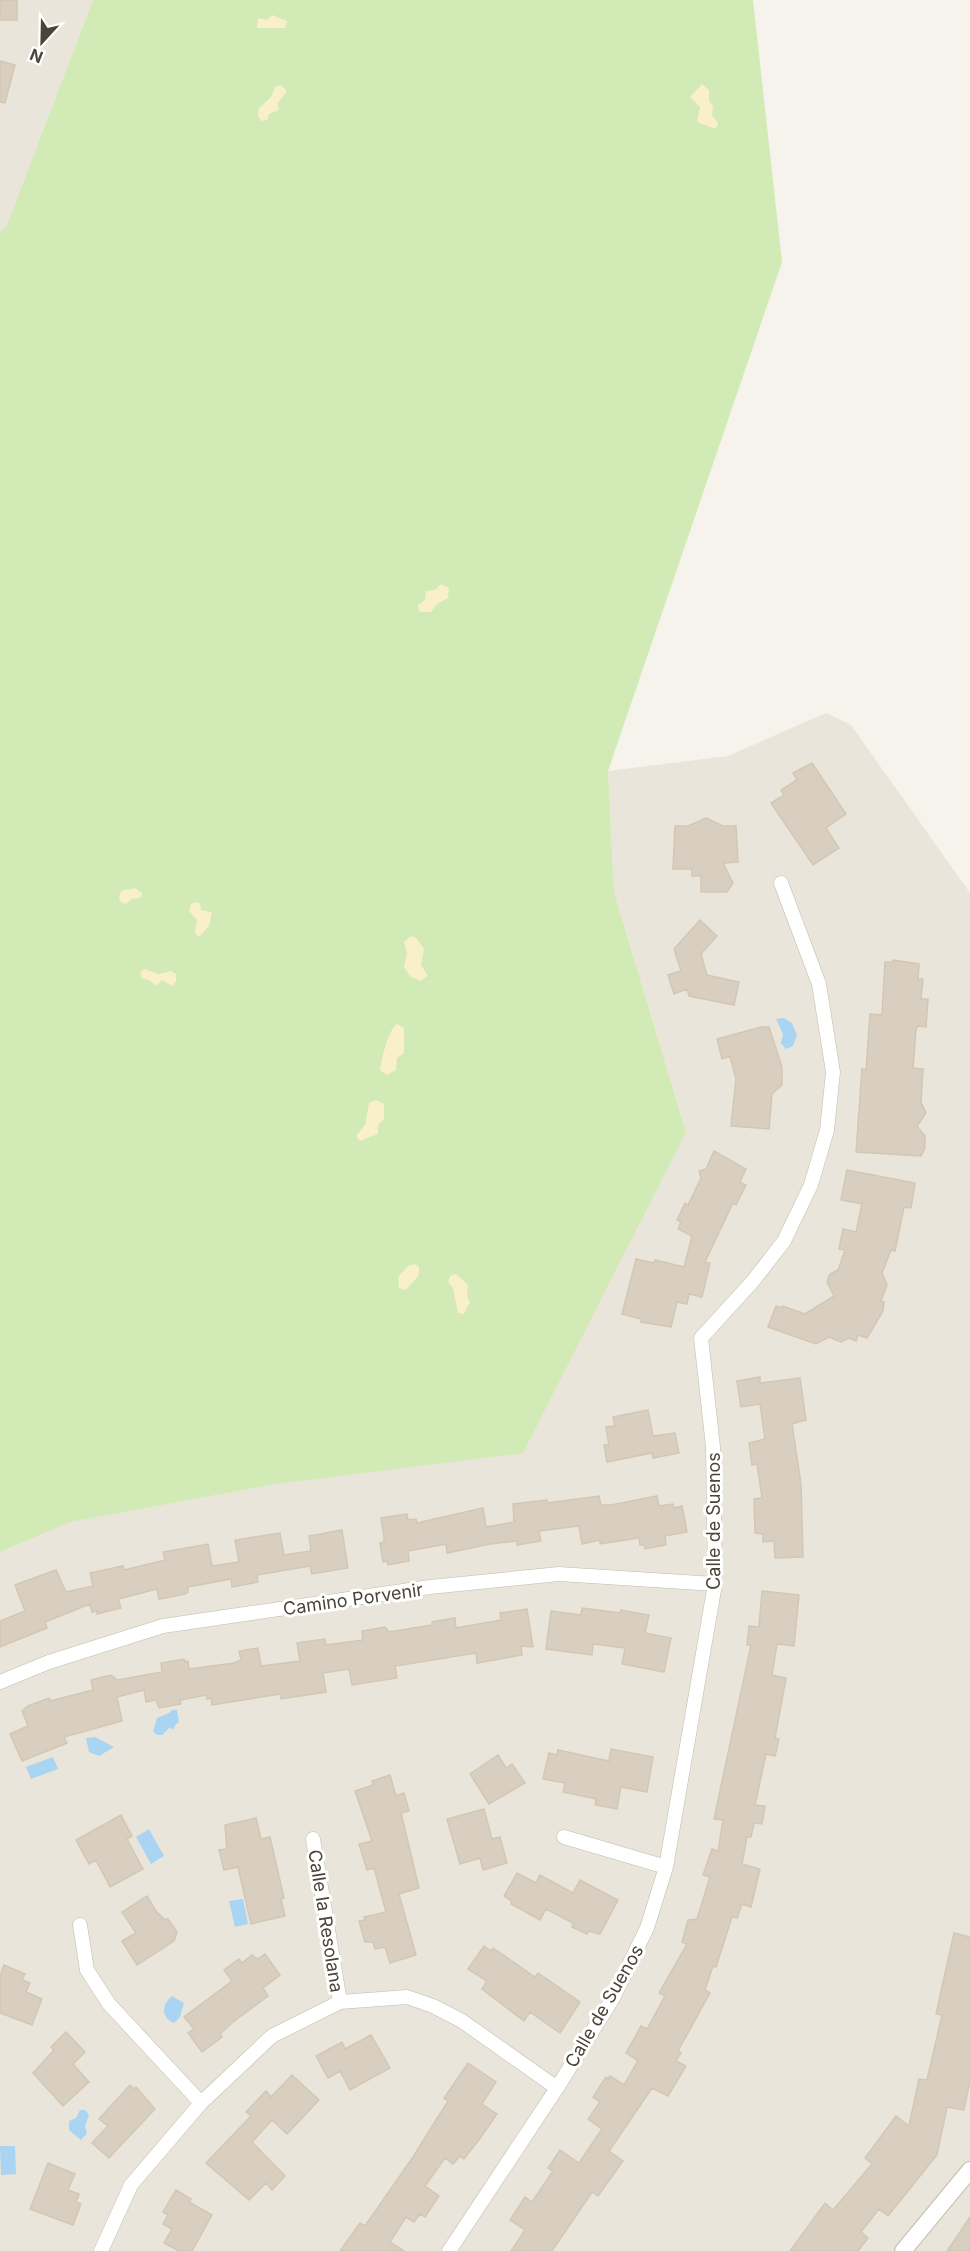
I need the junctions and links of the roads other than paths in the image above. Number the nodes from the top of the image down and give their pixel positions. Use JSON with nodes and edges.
{"nodes":[{"id":1,"x":781,"y":883,"type":"dead end"},
{"id":2,"x":715,"y":1584,"type":"junction"},
{"id":3,"x":0,"y":1682,"type":"edge"},
{"id":4,"x":564,"y":1837,"type":"dead end"},
{"id":5,"x":313,"y":1839,"type":"dead end"},
{"id":6,"x":666,"y":1867,"type":"junction"},
{"id":7,"x":80,"y":1925,"type":"dead end"},
{"id":8,"x":340,"y":2002,"type":"junction"},
{"id":9,"x":557,"y":2088,"type":"junction"},
{"id":10,"x":201,"y":2103,"type":"junction"},
{"id":11,"x":970,"y":2170,"type":"edge"},
{"id":12,"x":101,"y":2251,"type":"edge"},
{"id":13,"x":448,"y":2251,"type":"edge"},
{"id":14,"x":903,"y":2251,"type":"edge"}],
"edges":[{"from":1,"to":2,"type":"street","name":"Calle de Suenos"},
{"from":2,"to":3,"type":"street","name":"Camino Porvenir"},
{"from":2,"to":6,"type":"street","name":"Calle de Suenos"},
{"from":4,"to":6,"type":"street"},
{"from":5,"to":8,"type":"street","name":"Calle la Resolana"},
{"from":6,"to":9,"type":"street","name":"Calle de Suenos"},
{"from":7,"to":10,"type":"street"},
{"from":8,"to":9,"type":"street"},
{"from":8,"to":10,"type":"street"},
{"from":9,"to":13,"type":"street","name":"Calle de Suenos"},
{"from":10,"to":12,"type":"street"},
{"from":11,"to":14,"type":"street"}]}
